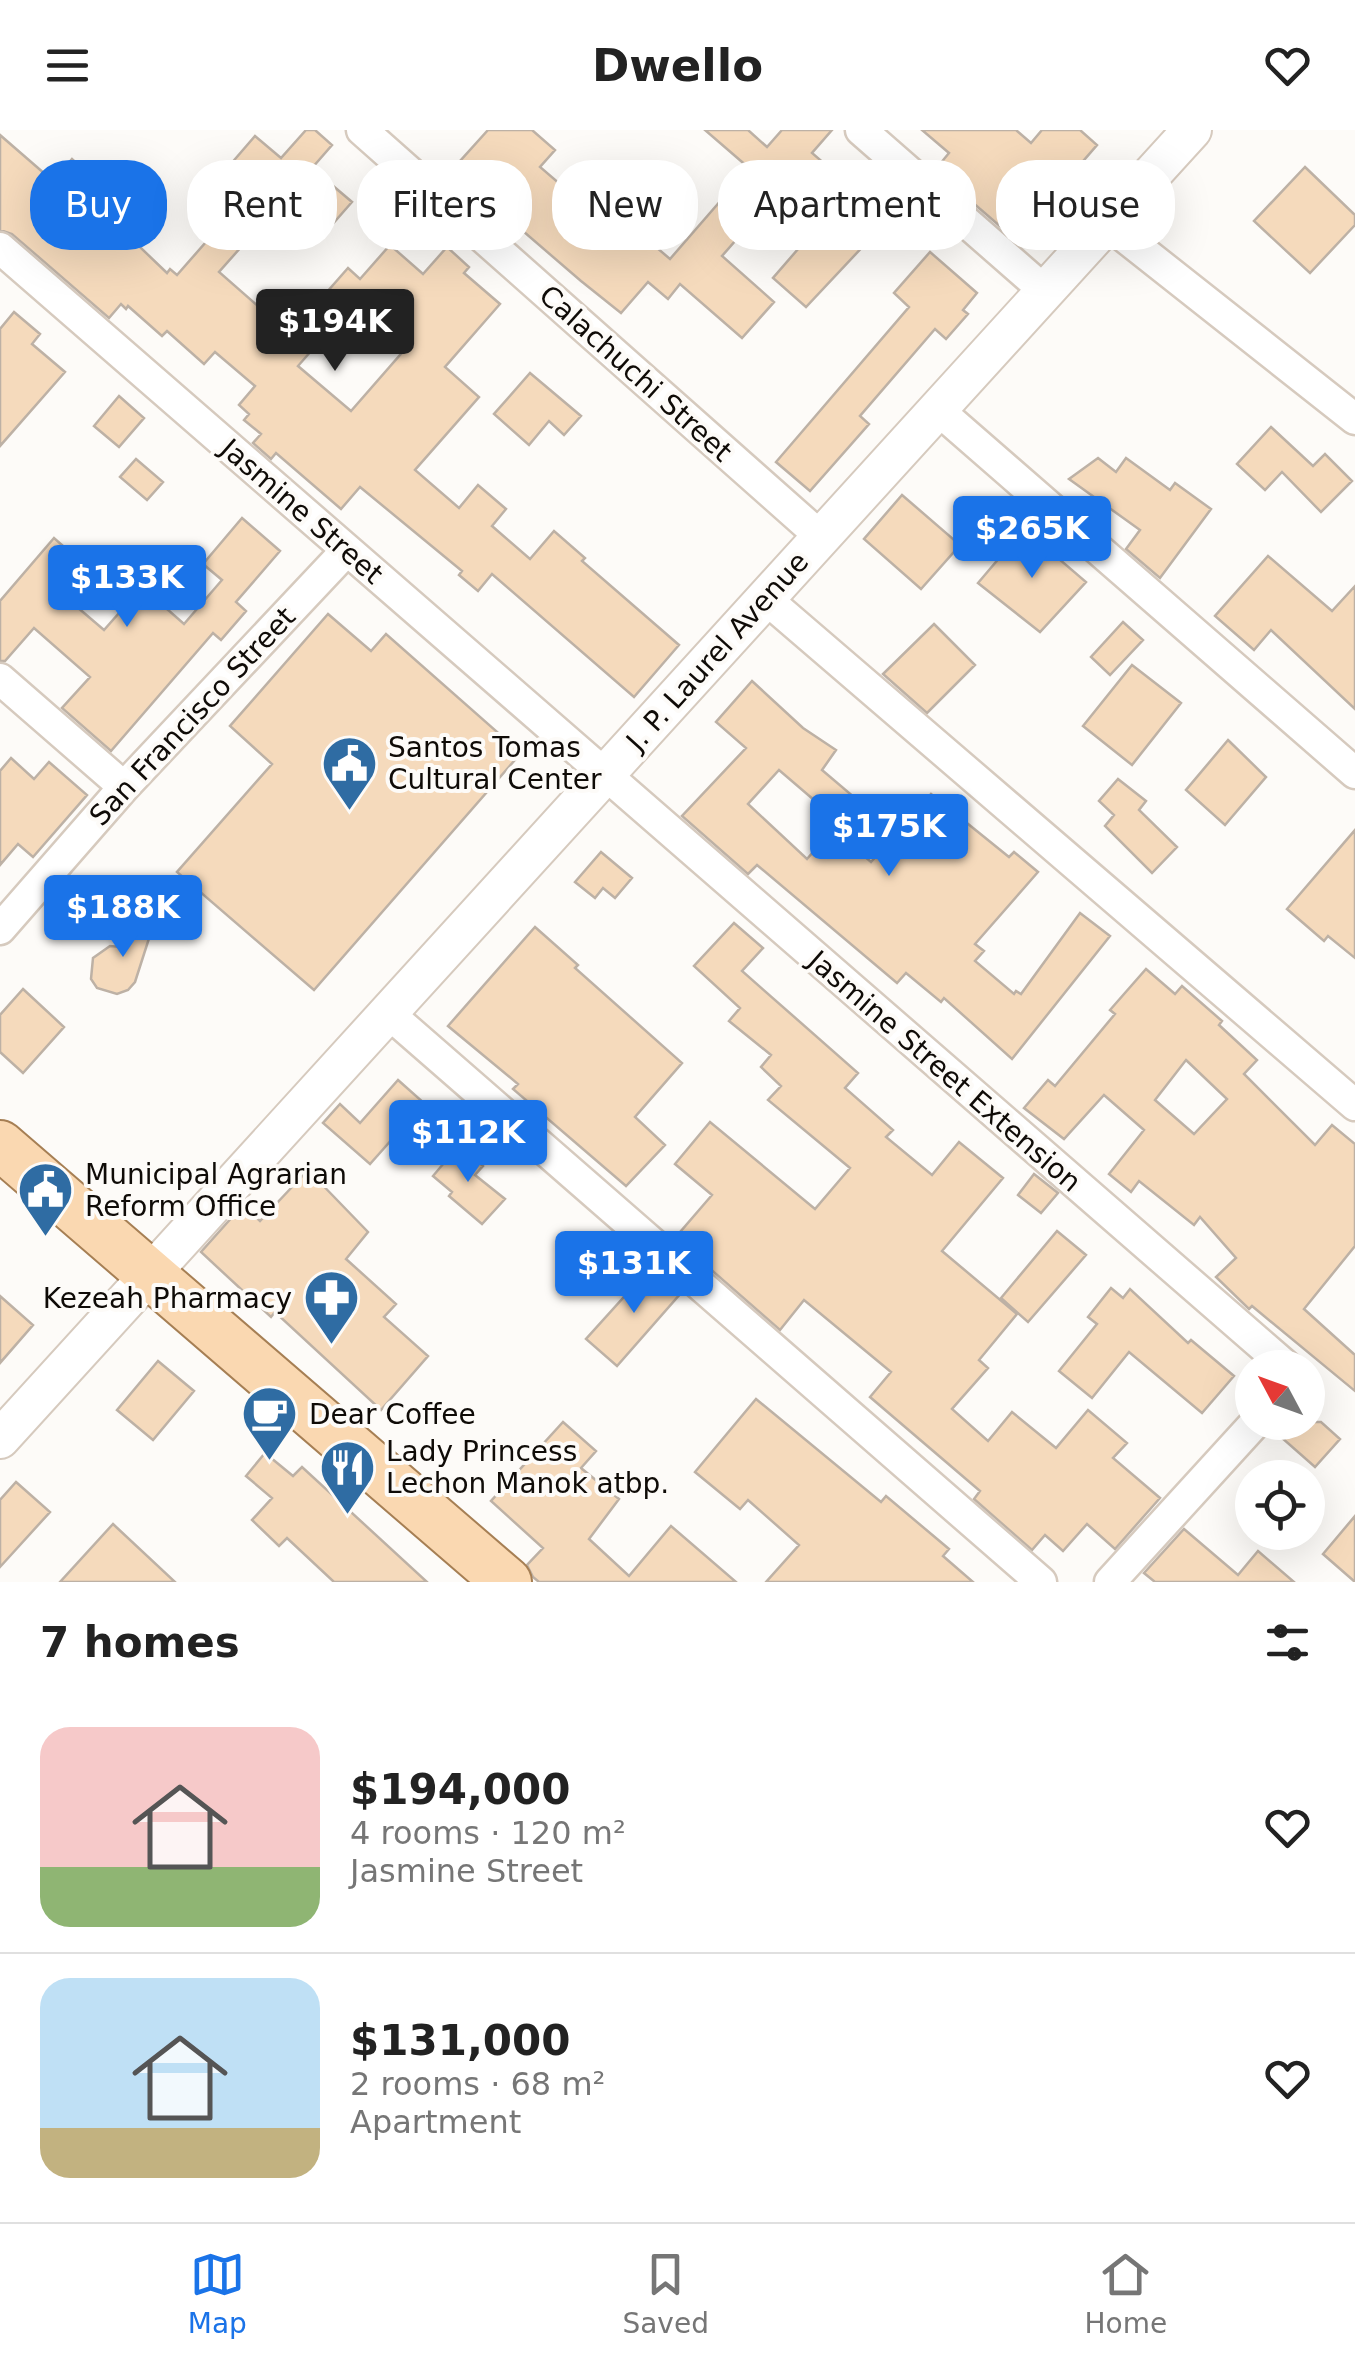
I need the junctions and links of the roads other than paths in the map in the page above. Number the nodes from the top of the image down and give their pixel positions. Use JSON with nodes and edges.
{"nodes":[{"id":1,"x":362,"y":130,"type":"edge"},
{"id":2,"x":861,"y":130,"type":"edge"},
{"id":3,"x":1192,"y":130,"type":"edge"},
{"id":4,"x":1165,"y":160,"type":"edge"},
{"id":5,"x":0,"y":248,"type":"edge"},
{"id":6,"x":1082,"y":250,"type":"edge"},
{"id":7,"x":1141,"y":250,"type":"edge"},
{"id":8,"x":1045,"y":291,"type":"junction"},
{"id":9,"x":937,"y":409,"type":"junction"},
{"id":10,"x":1355,"y":419,"type":"edge"},
{"id":11,"x":820,"y":537,"type":"junction"},
{"id":12,"x":346,"y":550,"type":"junction"},
{"id":13,"x":764,"y":598,"type":"junction"},
{"id":14,"x":0,"y":679,"type":"edge"},
{"id":15,"x":1355,"y":774,"type":"edge"},
{"id":16,"x":603,"y":775,"type":"junction"},
{"id":17,"x":124,"y":787,"type":"junction"},
{"id":18,"x":0,"y":929,"type":"edge"},
{"id":19,"x":387,"y":1012,"type":"junction"},
{"id":20,"x":1355,"y":1105,"type":"edge"},
{"id":21,"x":0,"y":1146,"type":"edge"},
{"id":22,"x":148,"y":1274,"type":"junction"},
{"id":23,"x":1267,"y":1350,"type":"edge"},
{"id":24,"x":0,"y":1439,"type":"edge"},
{"id":25,"x":1240,"y":1440,"type":"edge"},
{"id":26,"x":507,"y":1582,"type":"edge"},
{"id":27,"x":1041,"y":1582,"type":"edge"},
{"id":28,"x":1110,"y":1582,"type":"edge"}],
"edges":[{"from":1,"to":11,"type":"street","name":"Calachuchi Street"},
{"from":2,"to":8,"type":"street"},
{"from":3,"to":4,"type":"street","name":"J. P. Laurel Avenue"},
{"from":5,"to":12,"type":"street","name":"Jasmine Street"},
{"from":6,"to":8,"type":"street","name":"J. P. Laurel Avenue"},
{"from":7,"to":10,"type":"street"},
{"from":8,"to":9,"type":"street","name":"J. P. Laurel Avenue"},
{"from":9,"to":11,"type":"street","name":"J. P. Laurel Avenue"},
{"from":9,"to":15,"type":"street"},
{"from":11,"to":13,"type":"street","name":"J. P. Laurel Avenue"},
{"from":12,"to":16,"type":"street","name":"Jasmine Street"},
{"from":12,"to":17,"type":"street","name":"San Francisco Street"},
{"from":13,"to":16,"type":"street","name":"J. P. Laurel Avenue"},
{"from":13,"to":20,"type":"street"},
{"from":14,"to":17,"type":"street"},
{"from":16,"to":19,"type":"street","name":"J. P. Laurel Avenue"},
{"from":16,"to":23,"type":"street","name":"Jasmine Street Extension"},
{"from":17,"to":18,"type":"street","name":"San Francisco Street"},
{"from":19,"to":22,"type":"street","name":"J. P. Laurel Avenue"},
{"from":19,"to":27,"type":"street"},
{"from":21,"to":22,"type":"main road"},
{"from":22,"to":24,"type":"street","name":"J. P. Laurel Avenue"},
{"from":22,"to":26,"type":"main road"},
{"from":25,"to":28,"type":"street"}]}
